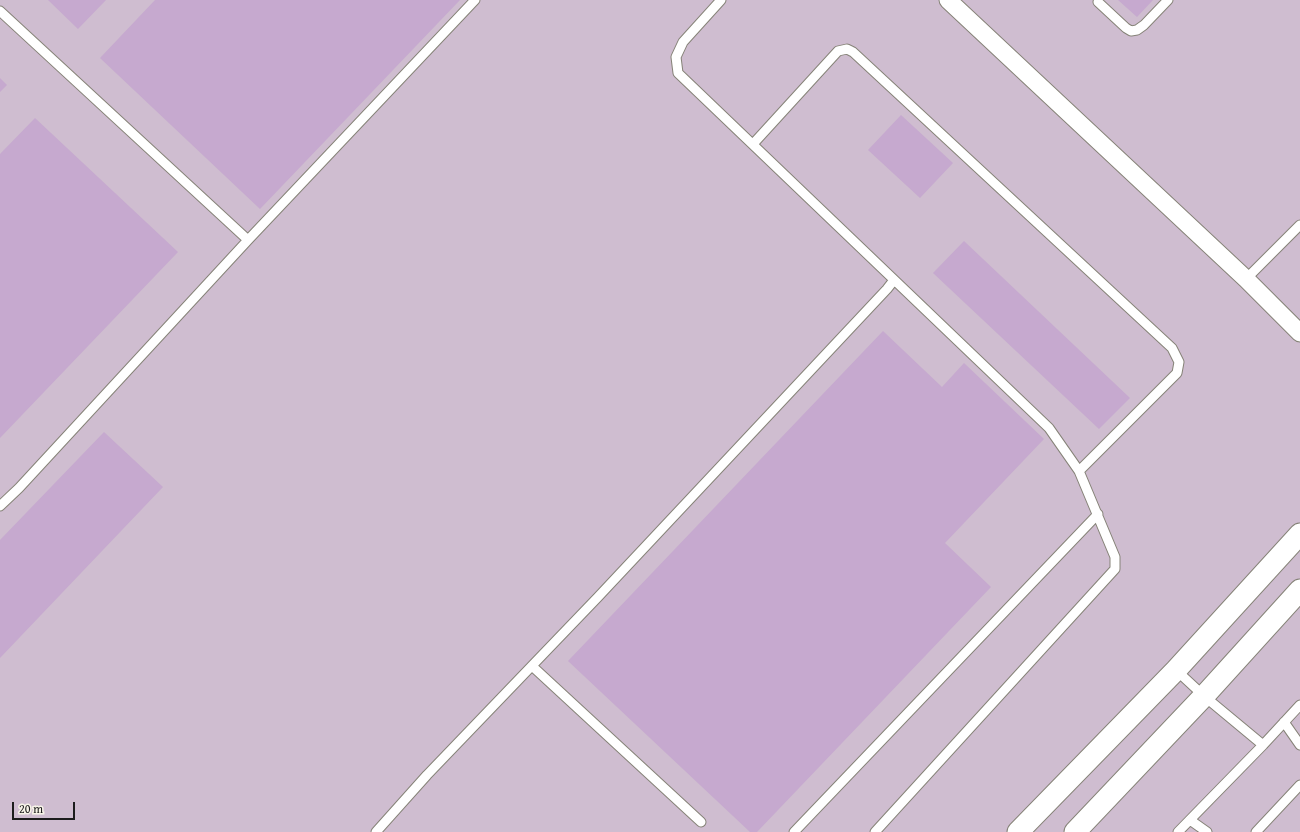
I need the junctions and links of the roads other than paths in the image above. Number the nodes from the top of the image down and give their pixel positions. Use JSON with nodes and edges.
{"nodes":[{"id":1,"x":475,"y":0,"type":"edge"},
{"id":2,"x":721,"y":0,"type":"edge"},
{"id":3,"x":948,"y":0,"type":"edge"},
{"id":4,"x":1168,"y":0,"type":"edge"},
{"id":5,"x":1098,"y":2,"type":"dead end"},
{"id":6,"x":0,"y":11,"type":"edge"},
{"id":7,"x":752,"y":144,"type":"junction"},
{"id":8,"x":1300,"y":225,"type":"edge"},
{"id":9,"x":248,"y":240,"type":"junction"},
{"id":10,"x":1246,"y":279,"type":"junction"},
{"id":11,"x":894,"y":280,"type":"junction"},
{"id":12,"x":1300,"y":333,"type":"edge"},
{"id":13,"x":1080,"y":471,"type":"junction"},
{"id":14,"x":0,"y":506,"type":"edge"},
{"id":15,"x":1098,"y":514,"type":"junction"},
{"id":16,"x":1300,"y":534,"type":"edge"},
{"id":17,"x":1299,"y":595,"type":"edge"},
{"id":18,"x":532,"y":666,"type":"junction"},
{"id":19,"x":1176,"y":670,"type":"junction"},
{"id":20,"x":1204,"y":696,"type":"junction"},
{"id":21,"x":1300,"y":705,"type":"edge"},
{"id":22,"x":1284,"y":722,"type":"junction"},
{"id":23,"x":1300,"y":744,"type":"edge"},
{"id":24,"x":1263,"y":745,"type":"junction"},
{"id":25,"x":1300,"y":785,"type":"edge"},
{"id":26,"x":1190,"y":820,"type":"junction"},
{"id":27,"x":701,"y":822,"type":"dead end"},
{"id":28,"x":376,"y":832,"type":"edge"},
{"id":29,"x":794,"y":832,"type":"edge"},
{"id":30,"x":874,"y":832,"type":"edge"},
{"id":31,"x":1018,"y":832,"type":"edge"},
{"id":32,"x":1075,"y":832,"type":"edge"},
{"id":33,"x":1178,"y":832,"type":"edge"},
{"id":34,"x":1207,"y":832,"type":"edge"},
{"id":35,"x":1256,"y":832,"type":"edge"}],
"edges":[{"from":1,"to":9,"type":"lane"},
{"from":2,"to":7,"type":"lane"},
{"from":3,"to":10,"type":"street"},
{"from":4,"to":5,"type":"lane"},
{"from":6,"to":9,"type":"lane"},
{"from":7,"to":11,"type":"lane"},
{"from":7,"to":13,"type":"lane"},
{"from":8,"to":10,"type":"lane"},
{"from":9,"to":14,"type":"lane"},
{"from":10,"to":12,"type":"street"},
{"from":11,"to":13,"type":"lane"},
{"from":11,"to":18,"type":"lane"},
{"from":13,"to":15,"type":"lane"},
{"from":15,"to":29,"type":"lane"},
{"from":15,"to":30,"type":"lane"},
{"from":16,"to":19,"type":"street"},
{"from":17,"to":20,"type":"street"},
{"from":18,"to":27,"type":"lane"},
{"from":18,"to":28,"type":"lane"},
{"from":19,"to":20,"type":"lane"},
{"from":19,"to":31,"type":"street"},
{"from":20,"to":24,"type":"lane"},
{"from":20,"to":32,"type":"street"},
{"from":21,"to":22,"type":"lane"},
{"from":22,"to":23,"type":"lane"},
{"from":22,"to":24,"type":"lane"},
{"from":24,"to":26,"type":"lane"},
{"from":25,"to":35,"type":"lane"},
{"from":26,"to":33,"type":"lane"},
{"from":26,"to":34,"type":"lane"}]}
